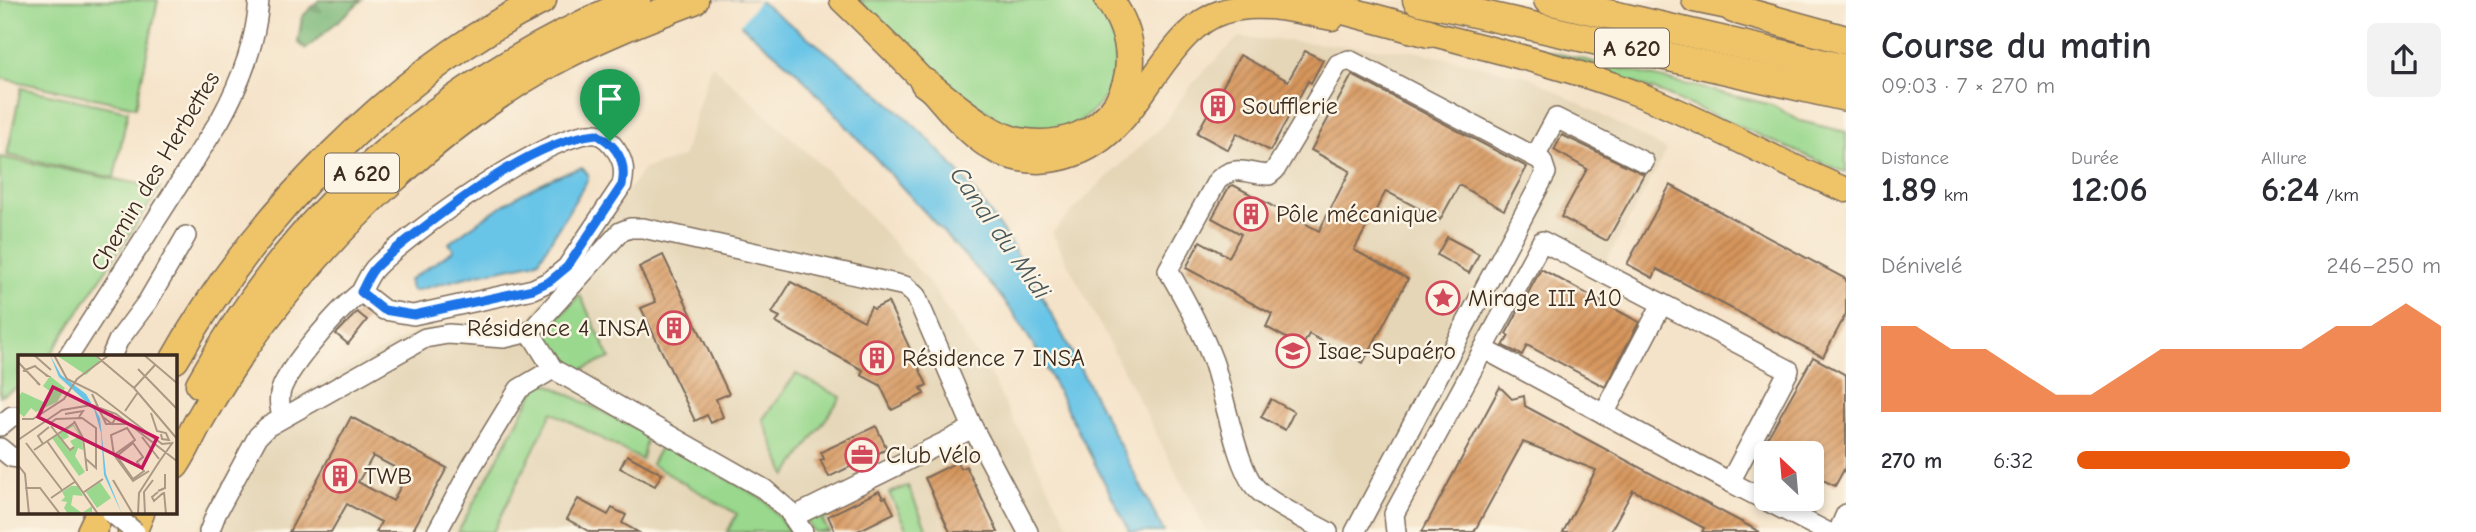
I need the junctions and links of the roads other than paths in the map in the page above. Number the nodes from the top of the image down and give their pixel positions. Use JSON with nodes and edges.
{"nodes":[{"id":1,"x":259,"y":0,"type":"edge"},
{"id":2,"x":542,"y":0,"type":"edge"},
{"id":3,"x":636,"y":0,"type":"edge"},
{"id":4,"x":694,"y":0,"type":"edge"},
{"id":5,"x":842,"y":0,"type":"edge"},
{"id":6,"x":1109,"y":0,"type":"edge"},
{"id":7,"x":1306,"y":0,"type":"edge"},
{"id":8,"x":1417,"y":0,"type":"edge"},
{"id":9,"x":1548,"y":0,"type":"edge"},
{"id":10,"x":1694,"y":0,"type":"edge"},
{"id":11,"x":1734,"y":9,"type":"junction"},
{"id":12,"x":1846,"y":29,"type":"edge"},
{"id":13,"x":1429,"y":33,"type":"junction"},
{"id":14,"x":1846,"y":40,"type":"edge"},
{"id":15,"x":1846,"y":69,"type":"edge"},
{"id":16,"x":925,"y":83,"type":"junction"},
{"id":17,"x":1846,"y":97,"type":"edge"},
{"id":18,"x":1535,"y":157,"type":"junction"},
{"id":19,"x":1644,"y":163,"type":"dead end"},
{"id":20,"x":1822,"y":180,"type":"junction"},
{"id":21,"x":1846,"y":190,"type":"edge"},
{"id":22,"x":1846,"y":199,"type":"edge"},
{"id":23,"x":186,"y":236,"type":"dead end"},
{"id":24,"x":361,"y":292,"type":"junction"},
{"id":25,"x":1662,"y":304,"type":"junction"},
{"id":26,"x":530,"y":332,"type":"junction"},
{"id":27,"x":1484,"y":349,"type":"junction"},
{"id":28,"x":69,"y":355,"type":"edge"},
{"id":29,"x":112,"y":355,"type":"edge"},
{"id":30,"x":177,"y":356,"type":"edge"},
{"id":31,"x":553,"y":369,"type":"junction"},
{"id":32,"x":1604,"y":414,"type":"junction"},
{"id":33,"x":18,"y":416,"type":"edge"},
{"id":34,"x":282,"y":417,"type":"junction"},
{"id":35,"x":0,"y":426,"type":"edge"},
{"id":36,"x":973,"y":428,"type":"junction"},
{"id":37,"x":177,"y":433,"type":"edge"},
{"id":38,"x":177,"y":462,"type":"edge"},
{"id":39,"x":1730,"y":482,"type":"junction"},
{"id":40,"x":100,"y":514,"type":"edge"},
{"id":41,"x":113,"y":514,"type":"edge"},
{"id":42,"x":140,"y":514,"type":"edge"},
{"id":43,"x":1846,"y":514,"type":"edge"},
{"id":44,"x":798,"y":525,"type":"edge"},
{"id":45,"x":91,"y":532,"type":"edge"},
{"id":46,"x":133,"y":532,"type":"edge"},
{"id":47,"x":209,"y":532,"type":"edge"},
{"id":48,"x":437,"y":532,"type":"edge"},
{"id":49,"x":1028,"y":532,"type":"edge"},
{"id":50,"x":1328,"y":532,"type":"edge"},
{"id":51,"x":1355,"y":532,"type":"edge"},
{"id":52,"x":1396,"y":532,"type":"edge"},
{"id":53,"x":1827,"y":532,"type":"edge"},
{"id":54,"x":1838,"y":532,"type":"edge"}],
"edges":[{"from":1,"to":28,"type":"street","name":"Chemin des Herbettes"},
{"from":2,"to":30,"type":"highway","number":"A 620"},
{"from":3,"to":37,"type":"highway","number":"A 620"},
{"from":4,"to":38,"type":"highway"},
{"from":5,"to":16,"type":"main road"},
{"from":6,"to":16,"type":"highway"},
{"from":7,"to":13,"type":"highway"},
{"from":8,"to":17,"type":"highway","number":"A 620"},
{"from":9,"to":15,"type":"highway","number":"A 620"},
{"from":10,"to":11,"type":"main road"},
{"from":11,"to":12,"type":"main road"},
{"from":11,"to":14,"type":"highway"},
{"from":13,"to":16,"type":"main road"},
{"from":13,"to":20,"type":"main road"},
{"from":18,"to":19,"type":"street"},
{"from":18,"to":50,"type":"street"},
{"from":18,"to":51,"type":"street"},
{"from":20,"to":21,"type":"main road"},
{"from":20,"to":22,"type":"main road"},
{"from":23,"to":29,"type":"street"},
{"from":24,"to":24,"type":"street"},
{"from":24,"to":34,"type":"street"},
{"from":25,"to":27,"type":"street"},
{"from":25,"to":32,"type":"street"},
{"from":25,"to":39,"type":"street"},
{"from":26,"to":31,"type":"street"},
{"from":26,"to":34,"type":"street"},
{"from":26,"to":36,"type":"street"},
{"from":27,"to":32,"type":"street"},
{"from":27,"to":52,"type":"street"},
{"from":31,"to":44,"type":"street"},
{"from":31,"to":48,"type":"street"},
{"from":32,"to":39,"type":"street"},
{"from":33,"to":35,"type":"street"},
{"from":34,"to":47,"type":"street"},
{"from":36,"to":44,"type":"street"},
{"from":36,"to":49,"type":"street"},
{"from":39,"to":53,"type":"street"},
{"from":40,"to":45,"type":"highway"},
{"from":41,"to":46,"type":"street","bridge":true},
{"from":42,"to":46,"type":"highway"},
{"from":43,"to":54,"type":"street"}]}
